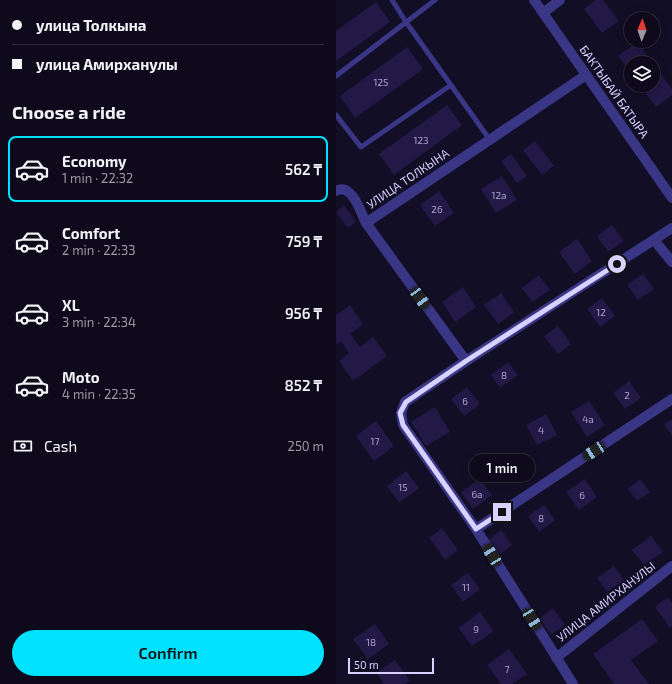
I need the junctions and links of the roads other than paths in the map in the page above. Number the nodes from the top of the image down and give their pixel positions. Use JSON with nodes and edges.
{"nodes":[{"id":1,"x":392,"y":0,"type":"edge"},
{"id":2,"x":435,"y":0,"type":"edge"},
{"id":3,"x":534,"y":0,"type":"edge"},
{"id":4,"x":560,"y":0,"type":"edge"},
{"id":5,"x":543,"y":13,"type":"junction"},
{"id":6,"x":406,"y":22,"type":"junction"},
{"id":7,"x":586,"y":75,"type":"junction"},
{"id":8,"x":336,"y":76,"type":"edge"},
{"id":9,"x":451,"y":85,"type":"junction"},
{"id":10,"x":336,"y":115,"type":"edge"},
{"id":11,"x":490,"y":140,"type":"junction"},
{"id":12,"x":336,"y":191,"type":"edge"},
{"id":13,"x":672,"y":198,"type":"edge"},
{"id":14,"x":366,"y":223,"type":"junction"},
{"id":15,"x":672,"y":228,"type":"edge"},
{"id":16,"x":654,"y":240,"type":"junction"},
{"id":17,"x":672,"y":262,"type":"edge"},
{"id":18,"x":466,"y":361,"type":"junction"},
{"id":19,"x":672,"y":399,"type":"edge"},
{"id":20,"x":476,"y":529,"type":"junction"},
{"id":21,"x":672,"y":566,"type":"edge"},
{"id":22,"x":556,"y":658,"type":"junction"},
{"id":23,"x":572,"y":684,"type":"edge"}],
"edges":[{"from":1,"to":6,"type":"lane"},
{"from":2,"to":6,"type":"lane"},
{"from":3,"to":5,"type":"street","name":"БАКТЫБАЙ БАТЫРА"},
{"from":4,"to":5,"type":"street"},
{"from":5,"to":7,"type":"street","name":"БАКТЫБАЙ БАТЫРА"},
{"from":6,"to":8,"type":"lane"},
{"from":6,"to":9,"type":"lane"},
{"from":7,"to":11,"type":"street","name":"УЛИЦА ТОЛКЫНА"},
{"from":7,"to":13,"type":"street","name":"БАКТЫБАЙ БАТЫРА"},
{"from":9,"to":10,"type":"lane"},
{"from":9,"to":11,"type":"lane"},
{"from":11,"to":14,"type":"street","name":"УЛИЦА ТОЛКЫНА"},
{"from":12,"to":14,"type":"street"},
{"from":14,"to":18,"type":"street","name":"УЛИЦА ТОЛКЫНА"},
{"from":15,"to":16,"type":"street"},
{"from":16,"to":17,"type":"street"},
{"from":16,"to":18,"type":"street"},
{"from":18,"to":20,"type":"street"},
{"from":19,"to":20,"type":"street"},
{"from":20,"to":22,"type":"street"},
{"from":21,"to":22,"type":"street","name":"УЛИЦА АМИРХАНУЛЫ"},
{"from":22,"to":23,"type":"street"}]}
